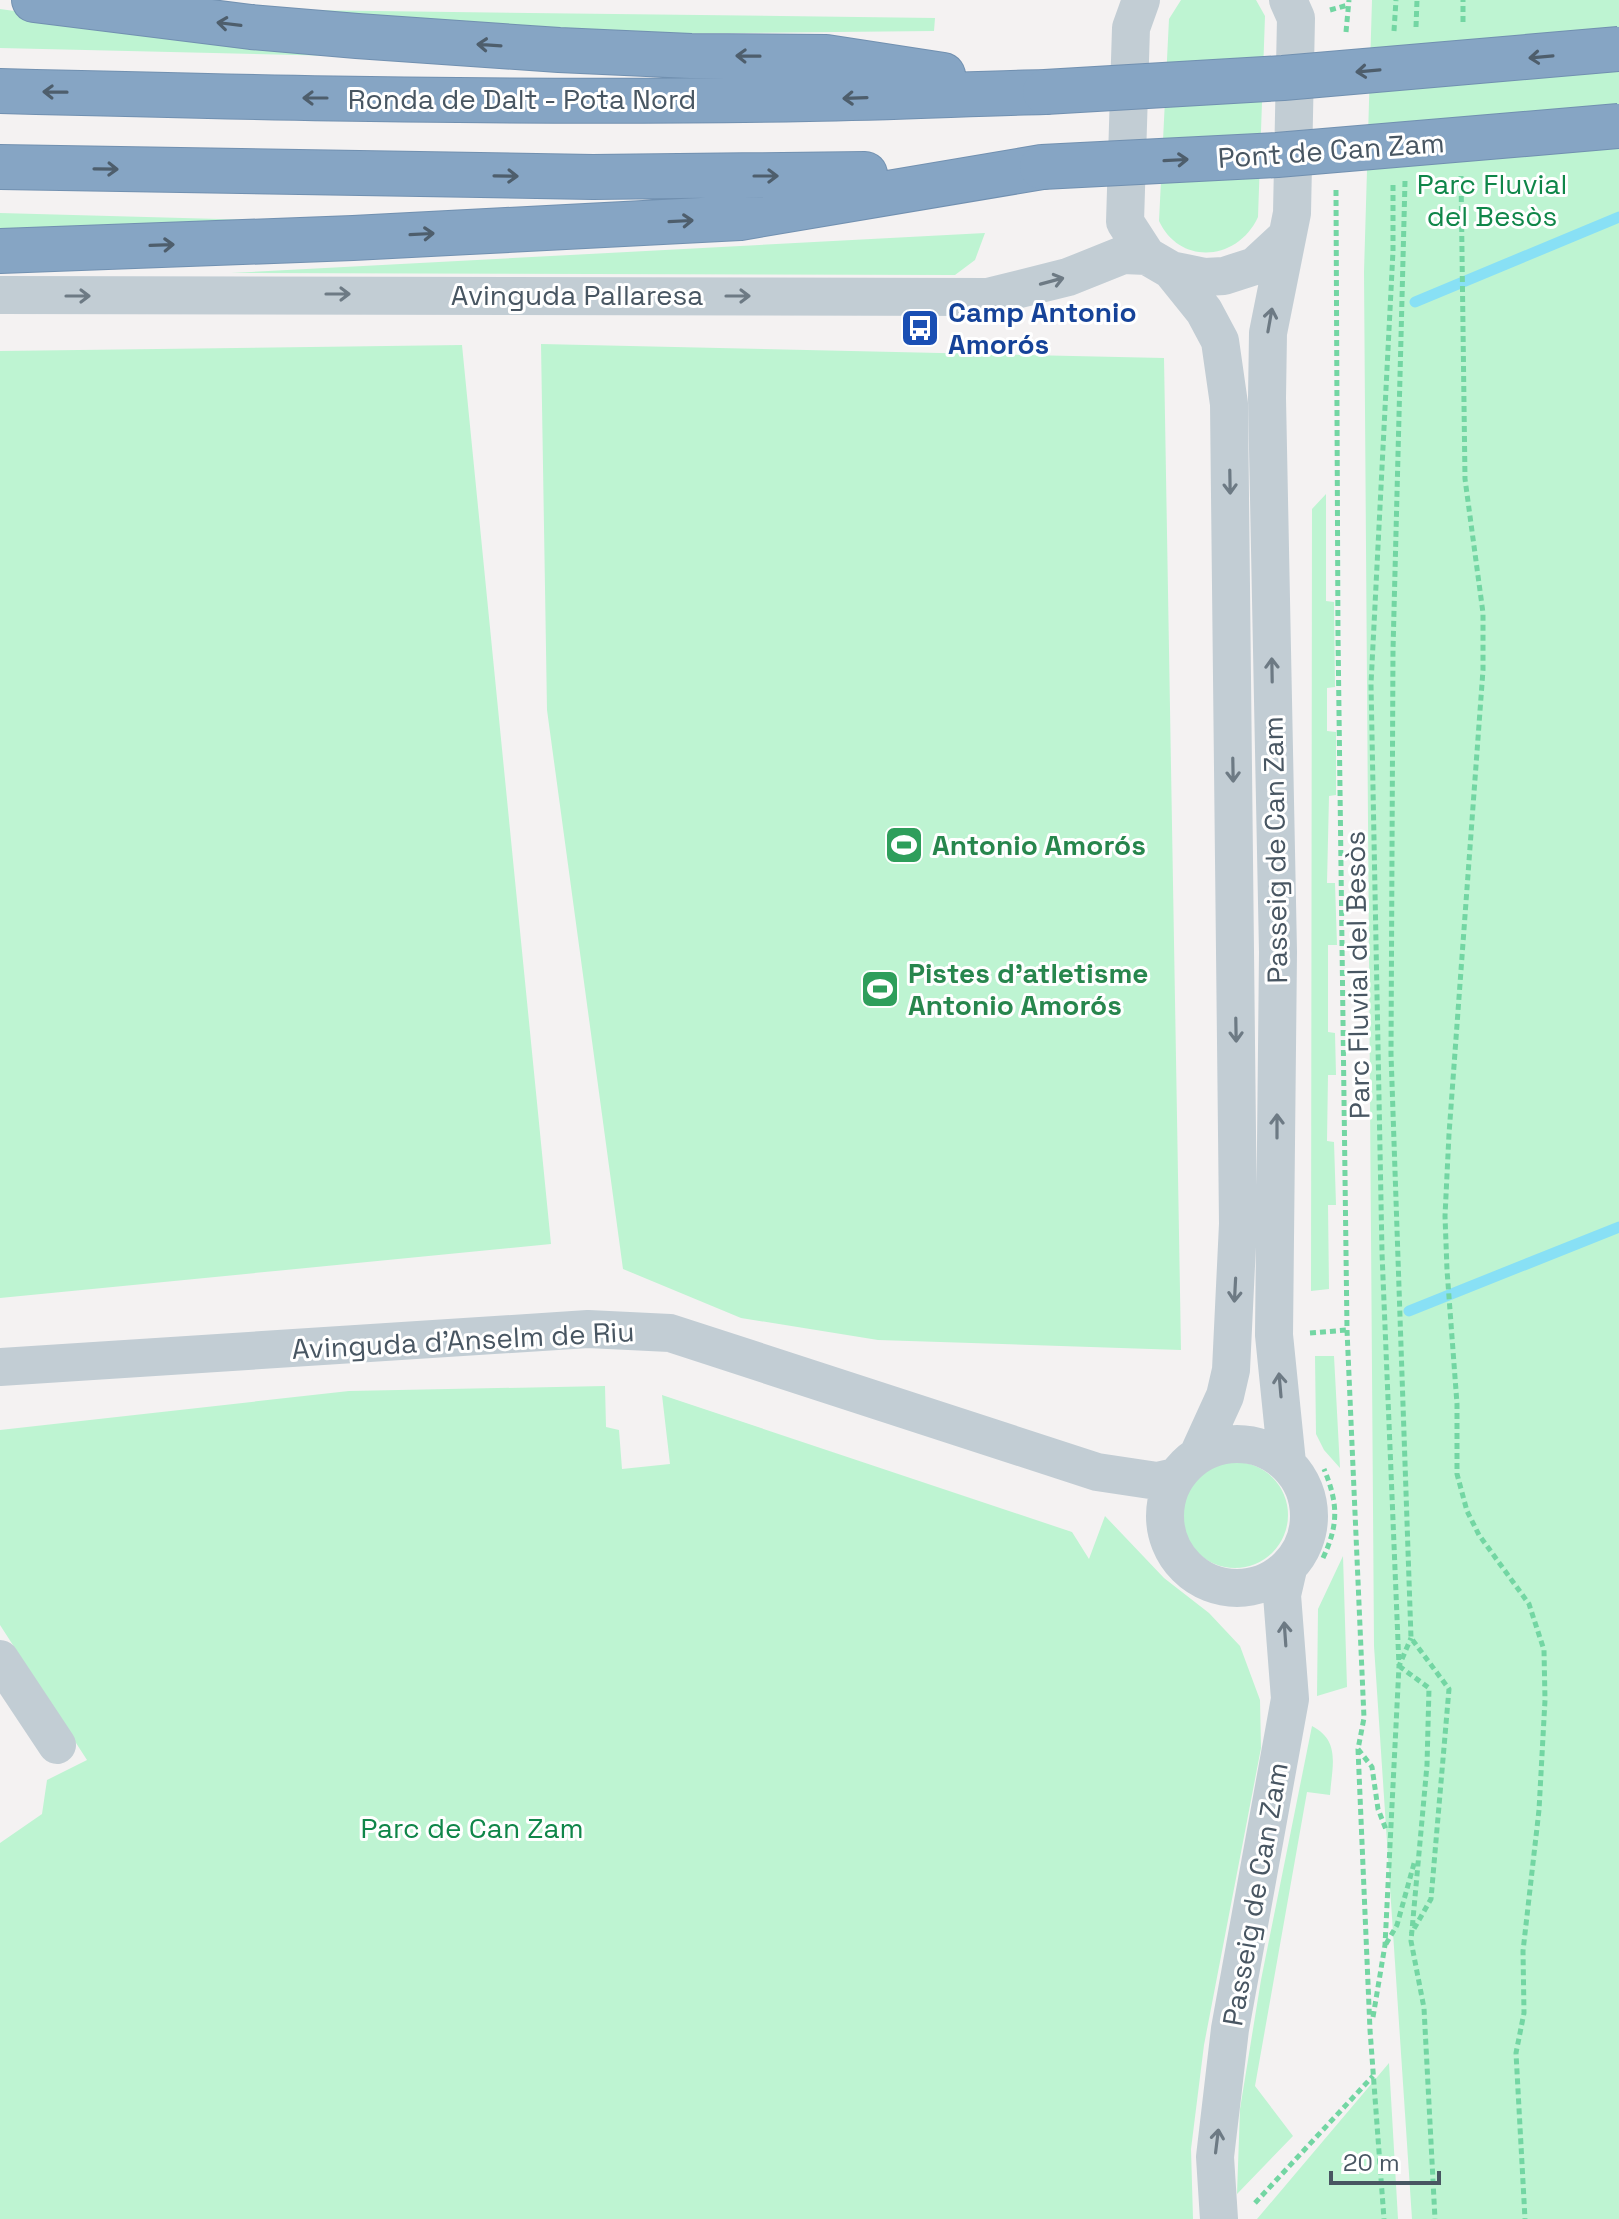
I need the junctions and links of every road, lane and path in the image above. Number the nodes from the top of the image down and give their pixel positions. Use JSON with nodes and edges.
{"nodes":[{"id":1,"x":34,"y":0,"type":"edge"},
{"id":2,"x":1141,"y":0,"type":"edge"},
{"id":3,"x":1396,"y":0,"type":"edge"},
{"id":4,"x":1417,"y":0,"type":"edge"},
{"id":5,"x":1349,"y":3,"type":"edge"},
{"id":6,"x":1305,"y":6,"type":"edge"},
{"id":7,"x":1417,"y":12,"type":"dead end"},
{"id":8,"x":1394,"y":34,"type":"dead end"},
{"id":9,"x":1346,"y":35,"type":"dead end"},
{"id":10,"x":1619,"y":49,"type":"edge"},
{"id":11,"x":0,"y":91,"type":"edge"},
{"id":12,"x":1045,"y":92,"type":"junction"},
{"id":13,"x":1619,"y":126,"type":"edge"},
{"id":14,"x":0,"y":167,"type":"edge"},
{"id":15,"x":1042,"y":167,"type":"junction"},
{"id":16,"x":1393,"y":172,"type":"dead end"},
{"id":17,"x":1336,"y":184,"type":"dead end"},
{"id":18,"x":1402,"y":219,"type":"dead end"},
{"id":19,"x":1285,"y":238,"type":"junction"},
{"id":20,"x":0,"y":251,"type":"edge"},
{"id":21,"x":1159,"y":263,"type":"junction"},
{"id":22,"x":1460,"y":263,"type":"dead end"},
{"id":23,"x":0,"y":295,"type":"edge"},
{"id":24,"x":1347,"y":1330,"type":"junction"},
{"id":25,"x":1297,"y":1334,"type":"dead end"},
{"id":26,"x":0,"y":1367,"type":"edge"},
{"id":27,"x":1302,"y":1460,"type":"junction"},
{"id":28,"x":1180,"y":1480,"type":"junction"},
{"id":29,"x":1303,"y":1568,"type":"junction"},
{"id":30,"x":1411,"y":1638,"type":"junction"},
{"id":31,"x":0,"y":1659,"type":"edge"},
{"id":32,"x":1399,"y":1666,"type":"junction"},
{"id":33,"x":57,"y":1745,"type":"dead end"},
{"id":34,"x":1358,"y":1749,"type":"junction"},
{"id":35,"x":1389,"y":1837,"type":"junction"},
{"id":36,"x":1418,"y":1850,"type":"junction"},
{"id":37,"x":1411,"y":1934,"type":"junction"},
{"id":38,"x":1385,"y":1945,"type":"junction"},
{"id":39,"x":1370,"y":2030,"type":"junction"},
{"id":40,"x":1374,"y":2075,"type":"junction"},
{"id":41,"x":1235,"y":2214,"type":"edge"},
{"id":42,"x":1384,"y":2219,"type":"edge"},
{"id":43,"x":1435,"y":2219,"type":"edge"},
{"id":44,"x":1525,"y":2219,"type":"edge"}],
"edges":[{"from":12,"to":1,"type":"highway","one_way":true},
{"from":2,"to":21,"type":"street","name":"Passeig de Can Zam"},
{"from":3,"to":8,"type":"path"},
{"from":4,"to":7,"type":"path"},
{"from":5,"to":6,"type":"path"},
{"from":5,"to":9,"type":"path"},
{"from":6,"to":19,"type":"street","name":"Passeig de Can Zam"},
{"from":10,"to":12,"type":"highway","one_way":true,"bridge":true},
{"from":12,"to":11,"type":"highway","name":"Ronda de Dalt - Pota Nord","one_way":true},
{"from":15,"to":13,"type":"highway","name":"Pont de Can Zam","one_way":true,"bridge":true},
{"from":14,"to":15,"type":"highway","one_way":true},
{"from":20,"to":15,"type":"highway","one_way":true},
{"from":16,"to":32,"type":"path","name":"Parc Fluvial del Besòs"},
{"from":17,"to":24,"type":"path"},
{"from":18,"to":30,"type":"path","name":"Parc Fluvial del Besòs"},
{"from":19,"to":21,"type":"street","name":"Avinguda Pallaresa"},
{"from":27,"to":19,"type":"street","name":"Passeig de Can Zam","one_way":true},
{"from":23,"to":21,"type":"street","name":"Avinguda Pallaresa","one_way":true},
{"from":21,"to":28,"type":"street","name":"Passeig de Can Zam","one_way":true},
{"from":22,"to":44,"type":"path"},
{"from":24,"to":25,"type":"path"},
{"from":24,"to":34,"type":"path"},
{"from":26,"to":28,"type":"street","name":"Avinguda d'Anselm de Riu"},
{"from":27,"to":28,"type":"street"},
{"from":27,"to":29,"type":"street"},
{"from":27,"to":29,"type":"path"},
{"from":28,"to":29,"type":"street"},
{"from":41,"to":29,"type":"street","name":"Passeig de Can Zam","one_way":true},
{"from":30,"to":32,"type":"path"},
{"from":30,"to":37,"type":"path"},
{"from":31,"to":33,"type":"street"},
{"from":32,"to":35,"type":"path"},
{"from":32,"to":36,"type":"path"},
{"from":34,"to":35,"type":"path"},
{"from":34,"to":39,"type":"path"},
{"from":35,"to":38,"type":"path"},
{"from":36,"to":37,"type":"path"},
{"from":36,"to":38,"type":"path"},
{"from":37,"to":43,"type":"path"},
{"from":38,"to":39,"type":"path"},
{"from":39,"to":40,"type":"path"},
{"from":40,"to":41,"type":"path"},
{"from":40,"to":42,"type":"path"}]}
